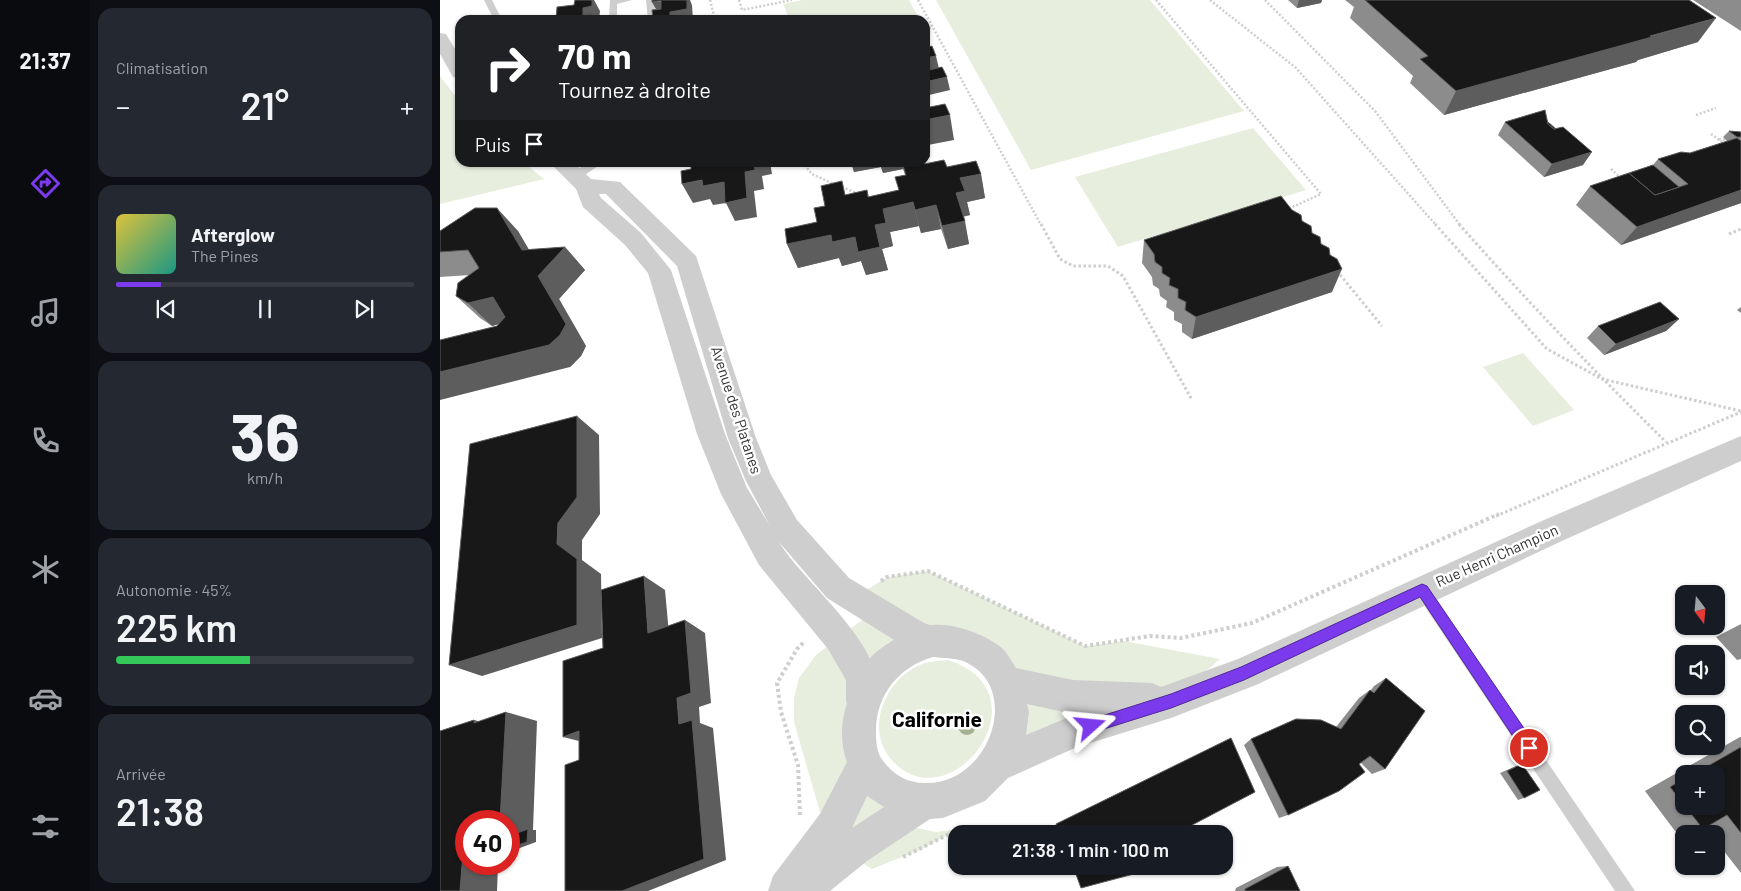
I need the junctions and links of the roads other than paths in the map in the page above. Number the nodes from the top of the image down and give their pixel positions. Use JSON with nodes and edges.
{"nodes":[{"id":1,"x":488,"y":0,"type":"edge"},
{"id":2,"x":628,"y":0,"type":"edge"},
{"id":3,"x":650,"y":0,"type":"edge"},
{"id":4,"x":496,"y":15,"type":"edge"},
{"id":5,"x":613,"y":15,"type":"edge"},
{"id":6,"x":652,"y":15,"type":"edge"},
{"id":7,"x":440,"y":38,"type":"edge"},
{"id":8,"x":455,"y":64,"type":"edge"},
{"id":9,"x":579,"y":172,"type":"edge"},
{"id":10,"x":1741,"y":448,"type":"edge"},
{"id":11,"x":1422,"y":590,"type":"junction"},
{"id":12,"x":934,"y":641,"type":"junction"},
{"id":13,"x":1007,"y":683,"type":"junction"},
{"id":14,"x":863,"y":701,"type":"junction"},
{"id":15,"x":1171,"y":701,"type":"junction"},
{"id":16,"x":866,"y":764,"type":"junction"},
{"id":17,"x":996,"y":765,"type":"junction"},
{"id":18,"x":924,"y":802,"type":"junction"},
{"id":19,"x":785,"y":891,"type":"edge"},
{"id":20,"x":801,"y":891,"type":"edge"},
{"id":21,"x":1626,"y":891,"type":"edge"}],
"edges":[{"from":1,"to":4,"type":"lane"},
{"from":2,"to":5,"type":"lane"},
{"from":3,"to":6,"type":"lane"},
{"from":7,"to":8,"type":"street"},
{"from":9,"to":12,"type":"street","name":"Avenue des Platanes"},
{"from":9,"to":14,"type":"street","name":"Avenue des Platanes"},
{"from":10,"to":11,"type":"street","name":"Rue Henri Champion"},
{"from":11,"to":15,"type":"street","name":"Rue Henri Champion"},
{"from":11,"to":21,"type":"lane"},
{"from":12,"to":13,"type":"street"},
{"from":12,"to":14,"type":"street"},
{"from":13,"to":15,"type":"street","name":"Rue Henri Champion"},
{"from":13,"to":17,"type":"street"},
{"from":14,"to":16,"type":"street"},
{"from":15,"to":17,"type":"street","name":"Rue Henri Champion"},
{"from":16,"to":18,"type":"street"},
{"from":16,"to":19,"type":"street"},
{"from":17,"to":18,"type":"street"},
{"from":18,"to":20,"type":"street"}]}
